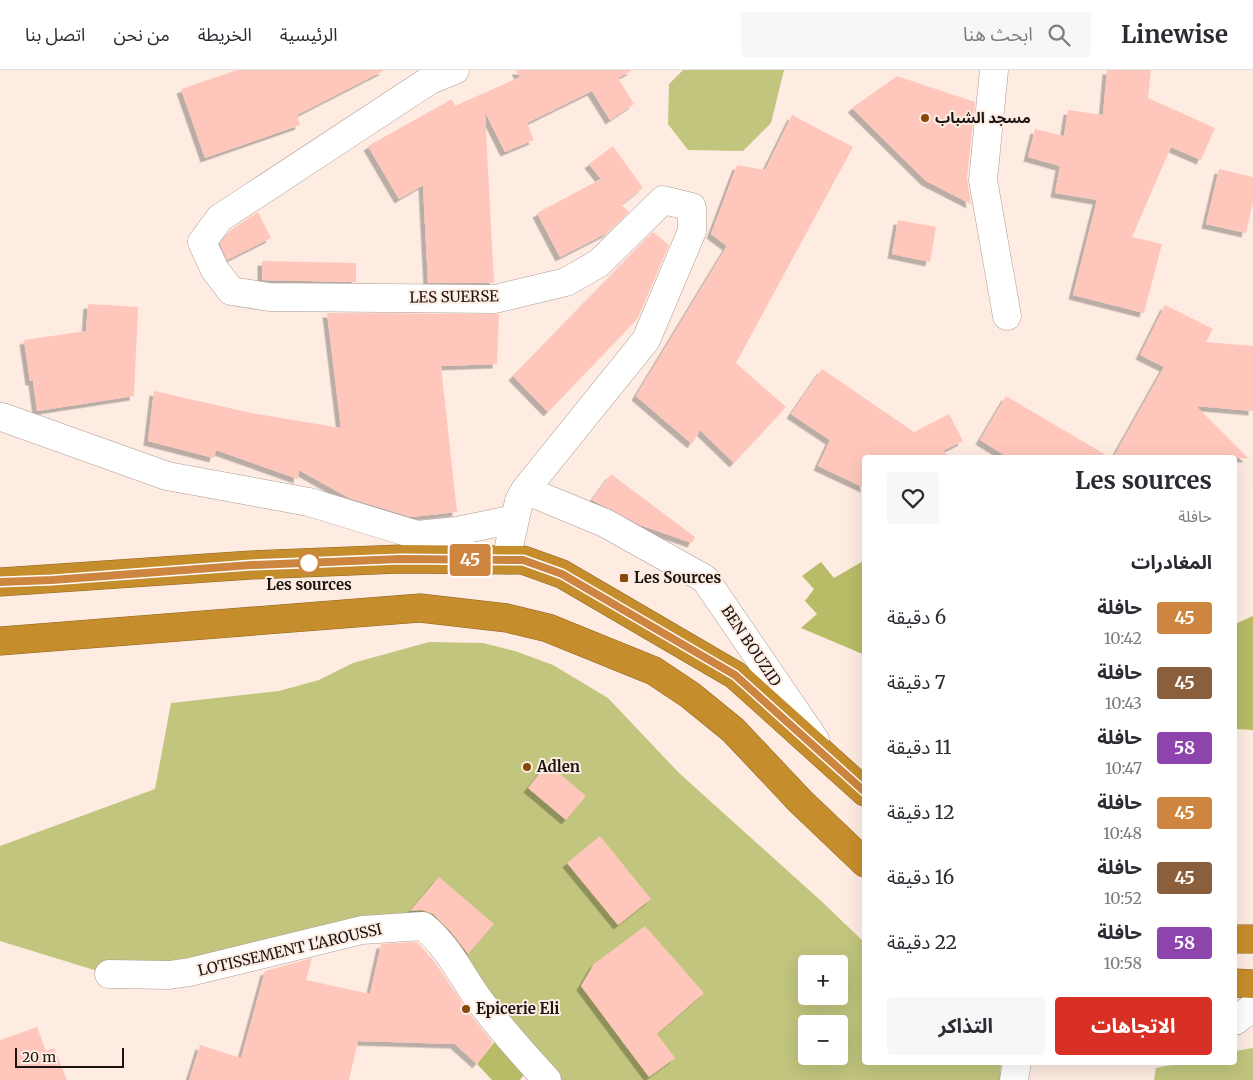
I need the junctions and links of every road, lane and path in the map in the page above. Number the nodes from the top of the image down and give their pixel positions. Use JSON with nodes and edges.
{"nodes":[{"id":1,"x":455,"y":70,"type":"edge"},
{"id":2,"x":994,"y":70,"type":"edge"},
{"id":3,"x":1007,"y":316,"type":"dead end"},
{"id":4,"x":2,"y":417,"type":"dead end"},
{"id":5,"x":525,"y":490,"type":"junction"},
{"id":6,"x":516,"y":520,"type":"junction"},
{"id":7,"x":506,"y":560,"type":"junction"},
{"id":8,"x":0,"y":582,"type":"edge"},
{"id":9,"x":0,"y":641,"type":"edge"},
{"id":10,"x":826,"y":756,"type":"junction"},
{"id":11,"x":862,"y":789,"type":"edge"},
{"id":12,"x":862,"y":860,"type":"edge"},
{"id":13,"x":1237,"y":939,"type":"edge"},
{"id":14,"x":1253,"y":939,"type":"edge"},
{"id":15,"x":109,"y":974,"type":"dead end"},
{"id":16,"x":1237,"y":983,"type":"edge"},
{"id":17,"x":1253,"y":984,"type":"edge"},
{"id":18,"x":1253,"y":1006,"type":"edge"},
{"id":19,"x":1237,"y":1019,"type":"edge"},
{"id":20,"x":1016,"y":1065,"type":"edge"},
{"id":21,"x":546,"y":1080,"type":"edge"},
{"id":22,"x":1014,"y":1080,"type":"edge"}],
"edges":[{"from":1,"to":5,"type":"street","name":"LES SUERSE"},
{"from":2,"to":3,"type":"street"},
{"from":4,"to":6,"type":"street"},
{"from":5,"to":6,"type":"street","name":"LES SUERSE"},
{"from":5,"to":10,"type":"street","name":"BEN BOUZID"},
{"from":6,"to":7,"type":"street","name":"LES SUERSE"},
{"from":7,"to":8,"type":"highway"},
{"from":7,"to":10,"type":"highway"},
{"from":9,"to":12,"type":"highway"},
{"from":10,"to":11,"type":"highway"},
{"from":13,"to":14,"type":"highway"},
{"from":15,"to":21,"type":"street","name":"LOTISSEMENT L'AROUSSI"},
{"from":16,"to":17,"type":"highway"},
{"from":18,"to":19,"type":"street"},
{"from":20,"to":22,"type":"street"}]}
